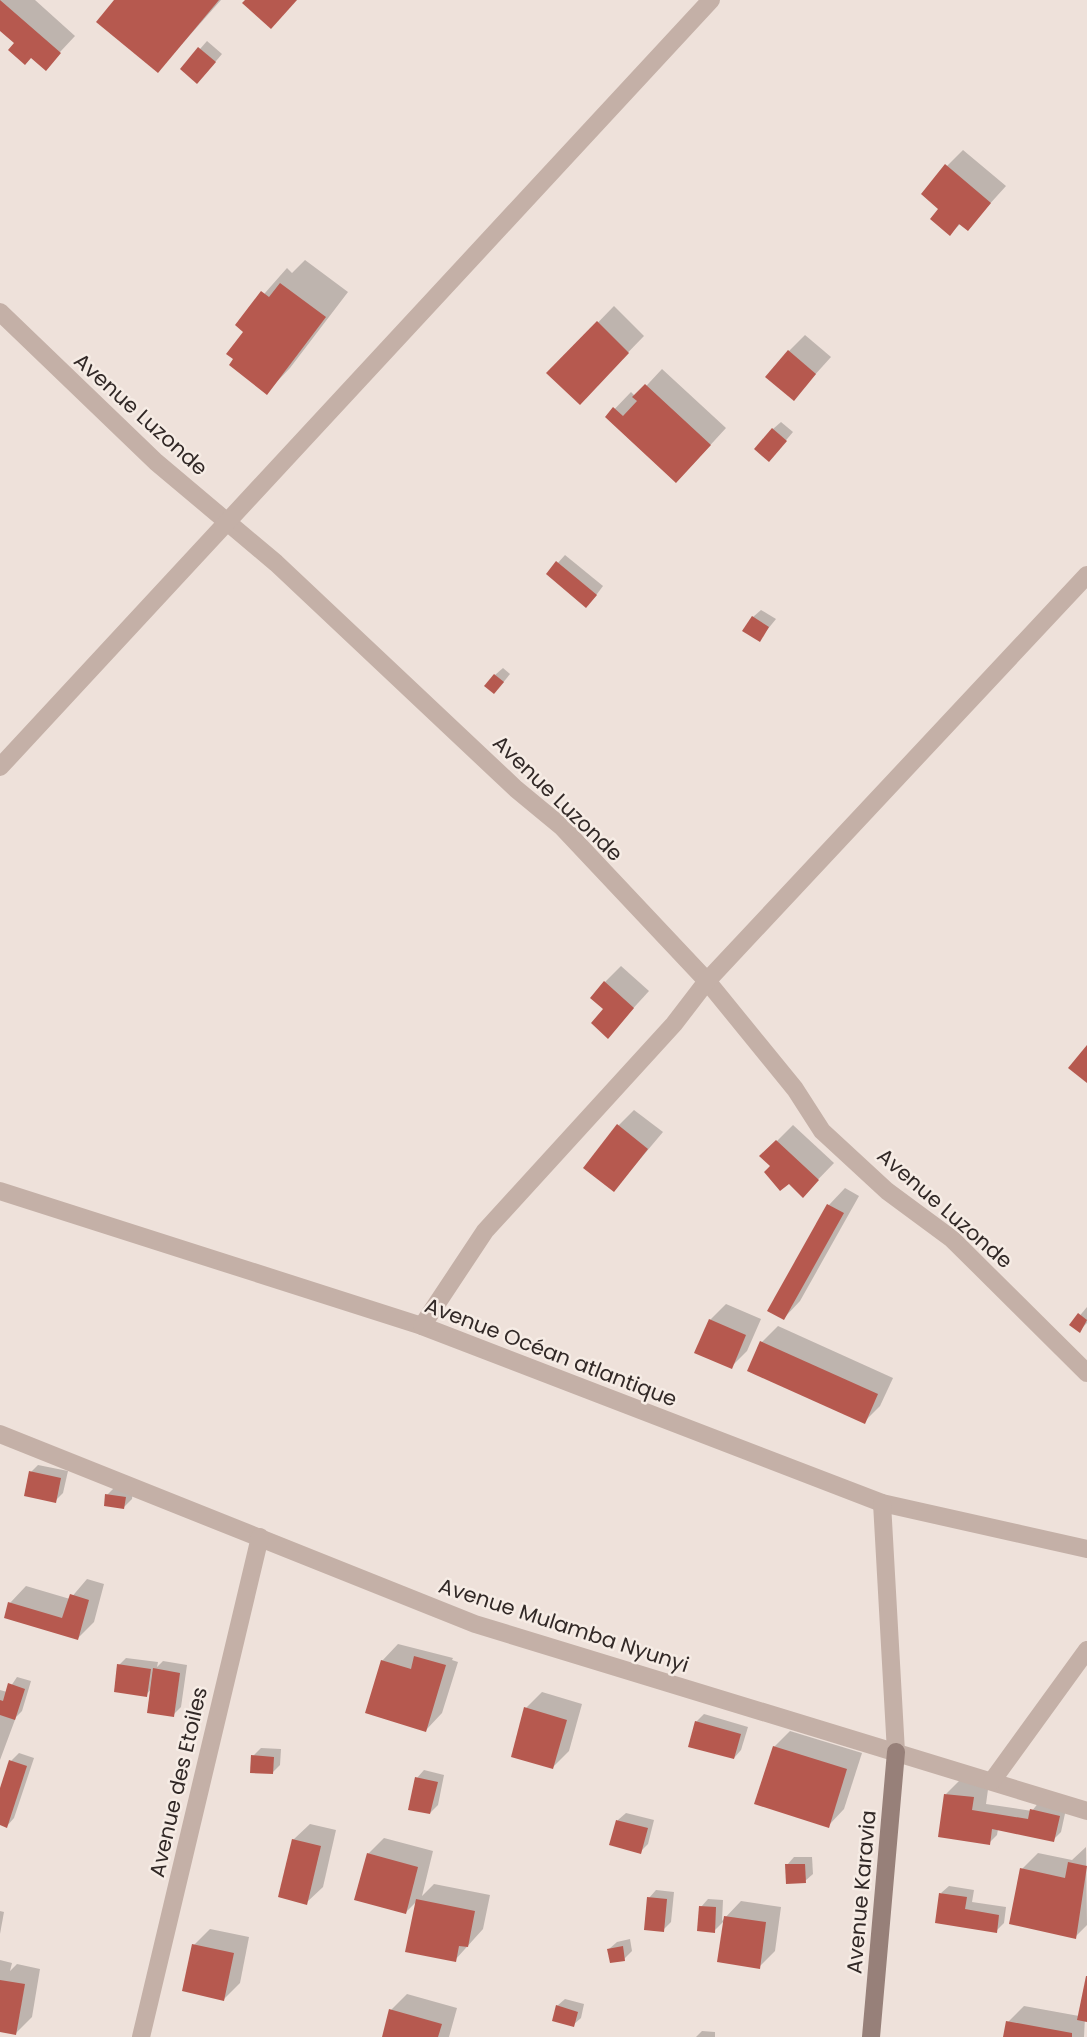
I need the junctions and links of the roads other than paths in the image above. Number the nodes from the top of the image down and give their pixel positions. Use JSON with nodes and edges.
{"nodes":[{"id":1,"x":711,"y":0,"type":"edge"},
{"id":2,"x":0,"y":312,"type":"edge"},
{"id":3,"x":229,"y":522,"type":"junction"},
{"id":4,"x":1087,"y":575,"type":"edge"},
{"id":5,"x":0,"y":767,"type":"edge"},
{"id":6,"x":707,"y":981,"type":"junction"},
{"id":7,"x":0,"y":1191,"type":"edge"},
{"id":8,"x":422,"y":1326,"type":"junction"},
{"id":9,"x":1087,"y":1373,"type":"edge"},
{"id":10,"x":0,"y":1434,"type":"edge"},
{"id":11,"x":881,"y":1503,"type":"junction"},
{"id":12,"x":260,"y":1537,"type":"junction"},
{"id":13,"x":1087,"y":1549,"type":"edge"},
{"id":14,"x":1087,"y":1650,"type":"edge"},
{"id":15,"x":896,"y":1752,"type":"junction"},
{"id":16,"x":992,"y":1781,"type":"junction"},
{"id":17,"x":1087,"y":1811,"type":"edge"},
{"id":18,"x":141,"y":2037,"type":"edge"},
{"id":19,"x":871,"y":2037,"type":"edge"}],
"edges":[{"from":1,"to":3,"type":"street"},
{"from":2,"to":3,"type":"street","name":"Avenue Luzonde"},
{"from":3,"to":5,"type":"street"},
{"from":3,"to":6,"type":"street","name":"Avenue Luzonde"},
{"from":4,"to":6,"type":"street"},
{"from":6,"to":8,"type":"street"},
{"from":6,"to":9,"type":"street","name":"Avenue Luzonde"},
{"from":7,"to":8,"type":"street","name":"Avenue Océan atlantique"},
{"from":8,"to":11,"type":"street","name":"Avenue Océan atlantique"},
{"from":10,"to":12,"type":"street","name":"Avenue Mulamba Nyunyi"},
{"from":11,"to":13,"type":"street","name":"Avenue Océan atlantique"},
{"from":11,"to":15,"type":"street"},
{"from":12,"to":15,"type":"street","name":"Avenue Mulamba Nyunyi"},
{"from":12,"to":18,"type":"street","name":"Avenue des Etoiles"},
{"from":14,"to":16,"type":"street"},
{"from":15,"to":16,"type":"street","name":"Avenue Mulamba Nyunyi"},
{"from":15,"to":19,"type":"street","name":"Avenue Karavia"},
{"from":16,"to":17,"type":"street","name":"Avenue Mulamba Nyunyi"}]}
